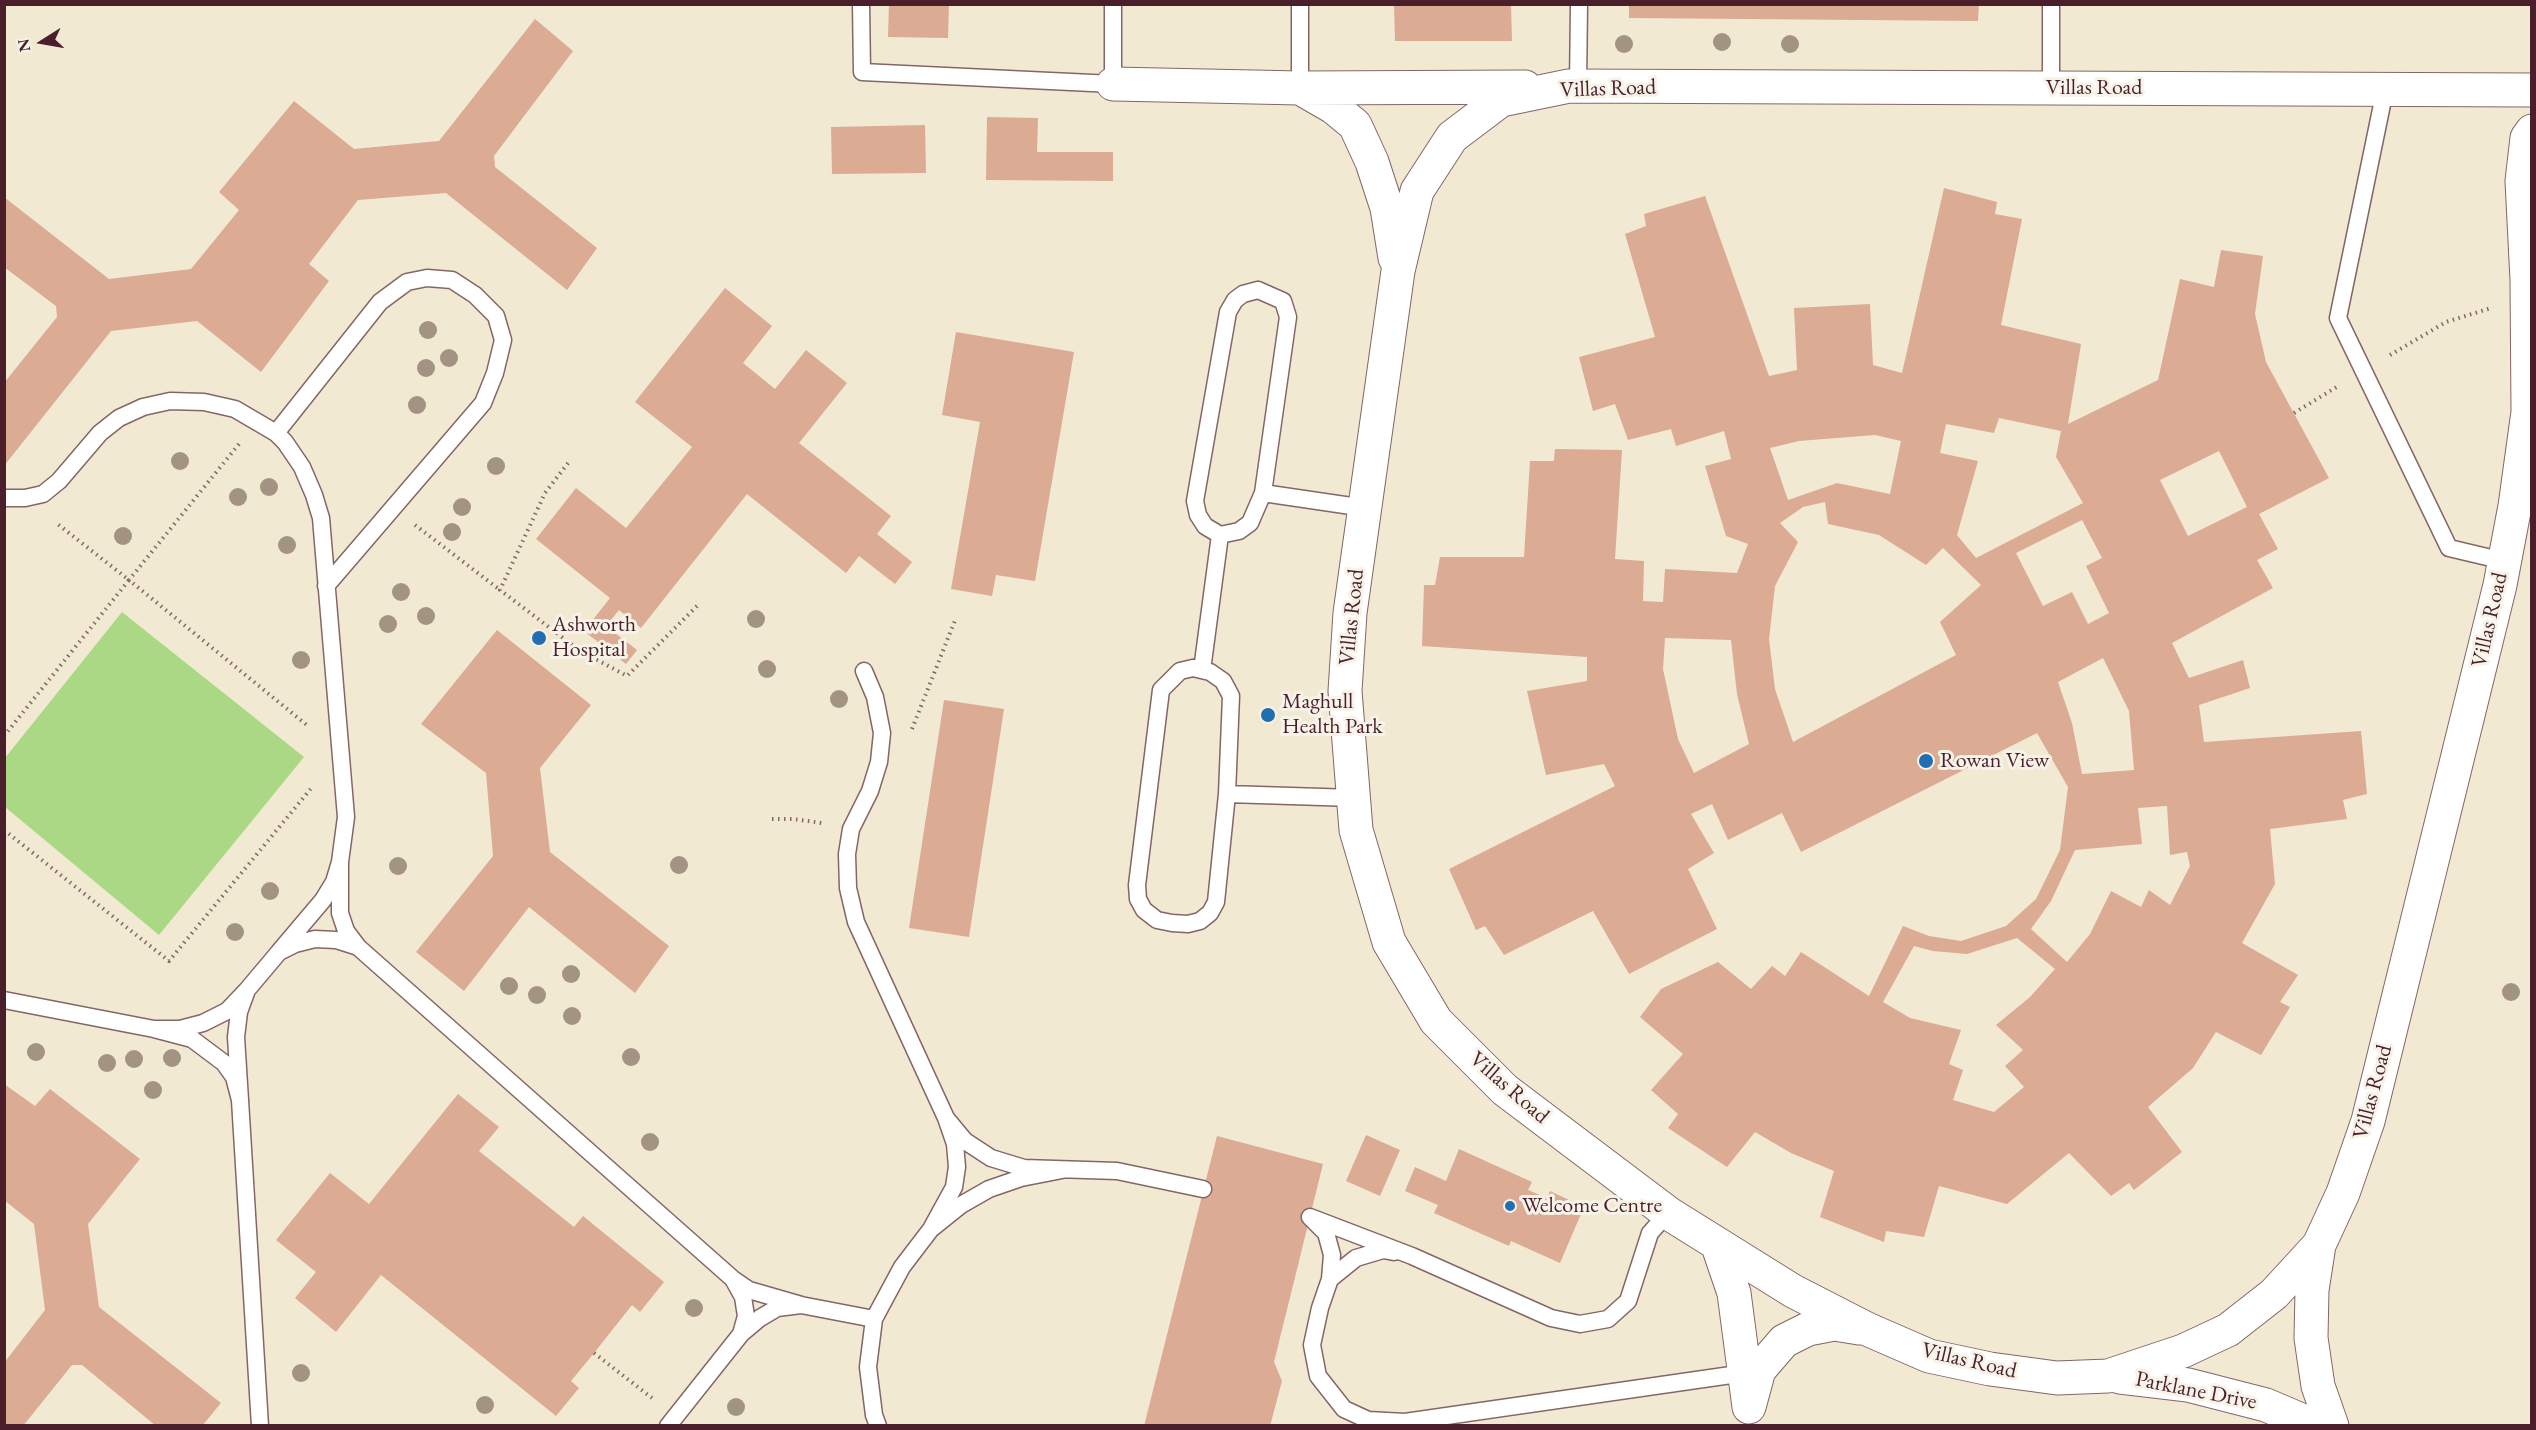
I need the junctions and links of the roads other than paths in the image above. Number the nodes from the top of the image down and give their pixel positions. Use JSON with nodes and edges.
{"nodes":[{"id":1,"x":861,"y":4,"type":"edge"},
{"id":2,"x":1113,"y":4,"type":"edge"},
{"id":3,"x":1300,"y":4,"type":"edge"},
{"id":4,"x":1579,"y":4,"type":"edge"},
{"id":5,"x":2051,"y":4,"type":"edge"},
{"id":6,"x":1113,"y":84,"type":"junction"},
{"id":7,"x":1574,"y":86,"type":"junction"},
{"id":8,"x":1300,"y":88,"type":"junction"},
{"id":9,"x":2051,"y":88,"type":"junction"},
{"id":10,"x":2385,"y":90,"type":"junction"},
{"id":11,"x":2490,"y":90,"type":"junction"},
{"id":12,"x":2532,"y":90,"type":"edge"},
{"id":13,"x":2529,"y":135,"type":"edge"},
{"id":14,"x":1398,"y":271,"type":"junction"},
{"id":15,"x":2530,"y":372,"type":"edge"},
{"id":16,"x":276,"y":434,"type":"junction"},
{"id":17,"x":1263,"y":493,"type":"junction"},
{"id":18,"x":4,"y":498,"type":"edge"},
{"id":19,"x":1365,"y":508,"type":"junction"},
{"id":20,"x":1220,"y":535,"type":"junction"},
{"id":21,"x":2504,"y":561,"type":"junction"},
{"id":22,"x":326,"y":586,"type":"junction"},
{"id":23,"x":1203,"y":670,"type":"junction"},
{"id":24,"x":864,"y":671,"type":"dead end"},
{"id":25,"x":1227,"y":794,"type":"junction"},
{"id":26,"x":1354,"y":798,"type":"junction"},
{"id":27,"x":340,"y":862,"type":"junction"},
{"id":28,"x":358,"y":947,"type":"junction"},
{"id":29,"x":279,"y":952,"type":"junction"},
{"id":30,"x":247,"y":990,"type":"junction"},
{"id":31,"x":4,"y":1000,"type":"edge"},
{"id":32,"x":154,"y":1029,"type":"junction"},
{"id":33,"x":240,"y":1100,"type":"junction"},
{"id":34,"x":946,"y":1118,"type":"junction"},
{"id":35,"x":1062,"y":1170,"type":"junction"},
{"id":36,"x":1203,"y":1189,"type":"dead end"},
{"id":37,"x":1668,"y":1213,"type":"junction"},
{"id":38,"x":931,"y":1229,"type":"junction"},
{"id":39,"x":2319,"y":1245,"type":"junction"},
{"id":40,"x":1718,"y":1246,"type":"junction"},
{"id":41,"x":1412,"y":1256,"type":"junction"},
{"id":42,"x":734,"y":1279,"type":"junction"},
{"id":43,"x":1330,"y":1279,"type":"junction"},
{"id":44,"x":801,"y":1305,"type":"junction"},
{"id":45,"x":874,"y":1319,"type":"junction"},
{"id":46,"x":1867,"y":1329,"type":"junction"},
{"id":47,"x":741,"y":1334,"type":"junction"},
{"id":48,"x":1745,"y":1373,"type":"junction"},
{"id":49,"x":2108,"y":1376,"type":"junction"},
{"id":50,"x":1756,"y":1416,"type":"edge"},
{"id":51,"x":672,"y":1421,"type":"edge"},
{"id":52,"x":260,"y":1425,"type":"edge"},
{"id":53,"x":878,"y":1425,"type":"edge"},
{"id":54,"x":2315,"y":1425,"type":"edge"},
{"id":55,"x":2332,"y":1425,"type":"edge"}],
"edges":[{"from":1,"to":6,"type":"lane"},
{"from":2,"to":6,"type":"lane"},
{"from":3,"to":8,"type":"lane"},
{"from":4,"to":7,"type":"lane"},
{"from":5,"to":9,"type":"lane"},
{"from":6,"to":8,"type":"street"},
{"from":7,"to":8,"type":"street"},
{"from":7,"to":9,"type":"street","name":"Villas Road"},
{"from":7,"to":14,"type":"street","name":"Villas Road"},
{"from":8,"to":14,"type":"street"},
{"from":9,"to":10,"type":"street","name":"Villas Road"},
{"from":10,"to":11,"type":"street","name":"Villas Road"},
{"from":10,"to":21,"type":"lane"},
{"from":11,"to":12,"type":"street","name":"Villas Road"},
{"from":11,"to":13,"type":"street","name":"Villas Road"},
{"from":13,"to":15,"type":"street","name":"Villas Road"},
{"from":14,"to":19,"type":"street","name":"Villas Road"},
{"from":15,"to":21,"type":"street","name":"Villas Road"},
{"from":16,"to":18,"type":"lane"},
{"from":16,"to":22,"type":"lane"},
{"from":16,"to":22,"type":"lane"},
{"from":17,"to":19,"type":"lane"},
{"from":17,"to":20,"type":"lane"},
{"from":17,"to":20,"type":"lane"},
{"from":19,"to":26,"type":"street","name":"Villas Road"},
{"from":20,"to":23,"type":"lane"},
{"from":21,"to":39,"type":"street","name":"Villas Road"},
{"from":22,"to":27,"type":"lane"},
{"from":23,"to":25,"type":"lane"},
{"from":23,"to":25,"type":"lane"},
{"from":24,"to":34,"type":"lane"},
{"from":25,"to":26,"type":"lane"},
{"from":26,"to":37,"type":"street","name":"Villas Road"},
{"from":27,"to":28,"type":"lane"},
{"from":27,"to":29,"type":"lane"},
{"from":28,"to":29,"type":"lane"},
{"from":28,"to":42,"type":"lane"},
{"from":29,"to":30,"type":"lane"},
{"from":30,"to":32,"type":"lane"},
{"from":30,"to":33,"type":"lane"},
{"from":31,"to":32,"type":"lane"},
{"from":32,"to":33,"type":"lane"},
{"from":33,"to":52,"type":"lane"},
{"from":34,"to":35,"type":"lane"},
{"from":34,"to":38,"type":"lane"},
{"from":35,"to":36,"type":"lane"},
{"from":35,"to":38,"type":"lane"},
{"from":37,"to":40,"type":"street","name":"Villas Road"},
{"from":37,"to":41,"type":"lane"},
{"from":38,"to":45,"type":"lane"},
{"from":39,"to":49,"type":"street","name":"Villas Road"},
{"from":39,"to":55,"type":"street"},
{"from":40,"to":46,"type":"street","name":"Villas Road"},
{"from":40,"to":48,"type":"street"},
{"from":41,"to":43,"type":"lane"},
{"from":41,"to":43,"type":"lane"},
{"from":42,"to":44,"type":"lane"},
{"from":42,"to":47,"type":"lane"},
{"from":43,"to":48,"type":"lane"},
{"from":44,"to":45,"type":"lane"},
{"from":44,"to":47,"type":"lane"},
{"from":45,"to":53,"type":"lane"},
{"from":46,"to":49,"type":"street","name":"Villas Road"},
{"from":46,"to":50,"type":"street"},
{"from":47,"to":51,"type":"lane"},
{"from":48,"to":50,"type":"street"},
{"from":49,"to":54,"type":"street","name":"Parklane Drive"}]}
